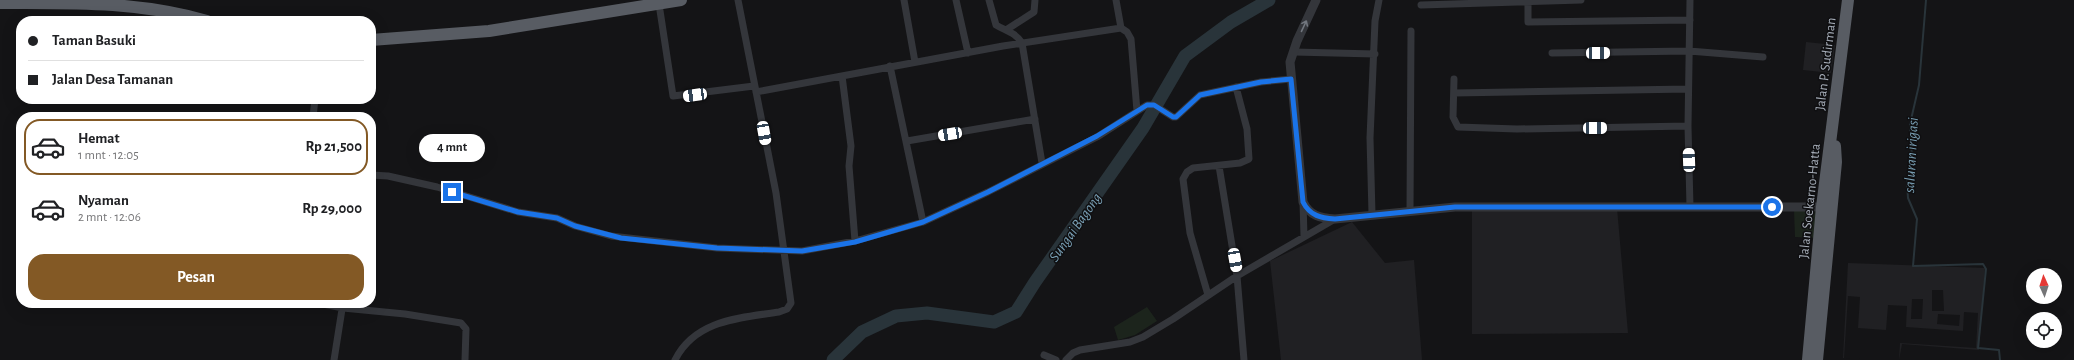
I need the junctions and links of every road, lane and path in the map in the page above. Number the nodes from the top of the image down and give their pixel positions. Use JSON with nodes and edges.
{"nodes":[{"id":1,"x":681,"y":0,"type":"edge"},
{"id":2,"x":738,"y":0,"type":"edge"},
{"id":3,"x":904,"y":0,"type":"edge"},
{"id":4,"x":956,"y":0,"type":"edge"},
{"id":5,"x":989,"y":0,"type":"edge"},
{"id":6,"x":1035,"y":0,"type":"edge"},
{"id":7,"x":1116,"y":0,"type":"edge"},
{"id":8,"x":1316,"y":0,"type":"edge"},
{"id":9,"x":1379,"y":0,"type":"edge"},
{"id":10,"x":1581,"y":0,"type":"edge"},
{"id":11,"x":1690,"y":0,"type":"edge"},
{"id":12,"x":1848,"y":0,"type":"edge"},
{"id":13,"x":1528,"y":2,"type":"junction"},
{"id":14,"x":0,"y":3,"type":"edge"},
{"id":15,"x":136,"y":3,"type":"edge"},
{"id":16,"x":659,"y":4,"type":"junction"},
{"id":17,"x":1421,"y":5,"type":"dead end"},
{"id":18,"x":189,"y":16,"type":"edge"},
{"id":19,"x":1690,"y":20,"type":"junction"},
{"id":20,"x":1120,"y":28,"type":"junction"},
{"id":21,"x":1006,"y":30,"type":"junction"},
{"id":22,"x":1411,"y":31,"type":"dead end"},
{"id":23,"x":376,"y":40,"type":"edge"},
{"id":24,"x":1022,"y":44,"type":"junction"},
{"id":25,"x":1689,"y":51,"type":"junction"},
{"id":26,"x":968,"y":52,"type":"junction"},
{"id":27,"x":1294,"y":52,"type":"junction"},
{"id":28,"x":1552,"y":53,"type":"dead end"},
{"id":29,"x":1375,"y":54,"type":"junction"},
{"id":30,"x":1763,"y":57,"type":"dead end"},
{"id":31,"x":915,"y":62,"type":"junction"},
{"id":32,"x":890,"y":66,"type":"junction"},
{"id":33,"x":842,"y":76,"type":"junction"},
{"id":34,"x":1291,"y":79,"type":"junction"},
{"id":35,"x":1454,"y":79,"type":"dead end"},
{"id":36,"x":1236,"y":87,"type":"junction"},
{"id":37,"x":755,"y":89,"type":"junction"},
{"id":38,"x":1688,"y":89,"type":"junction"},
{"id":39,"x":1454,"y":93,"type":"junction"},
{"id":40,"x":1137,"y":111,"type":"junction"},
{"id":41,"x":1036,"y":119,"type":"junction"},
{"id":42,"x":1688,"y":126,"type":"junction"},
{"id":43,"x":1832,"y":131,"type":"joint"},
{"id":44,"x":906,"y":141,"type":"junction"},
{"id":45,"x":1042,"y":163,"type":"junction"},
{"id":46,"x":1219,"y":166,"type":"junction"},
{"id":47,"x":376,"y":175,"type":"edge"},
{"id":48,"x":1303,"y":202,"type":"junction"},
{"id":49,"x":1690,"y":207,"type":"junction"},
{"id":50,"x":1827,"y":207,"type":"junction"},
{"id":51,"x":1410,"y":211,"type":"junction"},
{"id":52,"x":1372,"y":214,"type":"junction"},
{"id":53,"x":1335,"y":219,"type":"junction"},
{"id":54,"x":923,"y":222,"type":"junction"},
{"id":55,"x":1304,"y":236,"type":"junction"},
{"id":56,"x":855,"y":242,"type":"junction"},
{"id":57,"x":785,"y":251,"type":"junction"},
{"id":58,"x":1237,"y":276,"type":"junction"},
{"id":59,"x":1208,"y":295,"type":"junction"},
{"id":60,"x":343,"y":308,"type":"edge"},
{"id":61,"x":358,"y":308,"type":"edge"},
{"id":62,"x":1816,"y":324,"type":"junction"},
{"id":63,"x":1044,"y":355,"type":"dead end"},
{"id":64,"x":334,"y":360,"type":"edge"},
{"id":65,"x":465,"y":360,"type":"edge"},
{"id":66,"x":675,"y":360,"type":"edge"},
{"id":67,"x":1056,"y":360,"type":"edge"},
{"id":68,"x":1066,"y":360,"type":"edge"},
{"id":69,"x":1244,"y":360,"type":"edge"},
{"id":70,"x":1808,"y":360,"type":"edge"},
{"id":71,"x":1817,"y":360,"type":"edge"}],
"edges":[{"from":1,"to":16,"type":"highway"},
{"from":2,"to":37,"type":"street"},
{"from":3,"to":31,"type":"street"},
{"from":4,"to":26,"type":"street"},
{"from":5,"to":21,"type":"street"},
{"from":6,"to":21,"type":"street"},
{"from":7,"to":20,"type":"street"},
{"from":27,"to":8,"type":"street","one_way":true},
{"from":9,"to":29,"type":"street"},
{"from":10,"to":13,"type":"street"},
{"from":11,"to":19,"type":"street"},
{"from":12,"to":43,"type":"highway","name":"Jalan P. Sudirman"},
{"from":13,"to":17,"type":"street"},
{"from":13,"to":19,"type":"street"},
{"from":14,"to":15,"type":"highway"},
{"from":15,"to":18,"type":"highway"},
{"from":16,"to":23,"type":"highway"},
{"from":16,"to":37,"type":"street"},
{"from":19,"to":25,"type":"street"},
{"from":20,"to":24,"type":"street"},
{"from":20,"to":40,"type":"street"},
{"from":21,"to":24,"type":"street"},
{"from":22,"to":51,"type":"street"},
{"from":24,"to":26,"type":"street"},
{"from":24,"to":41,"type":"street"},
{"from":25,"to":28,"type":"street"},
{"from":25,"to":30,"type":"street"},
{"from":25,"to":38,"type":"street"},
{"from":26,"to":31,"type":"street"},
{"from":27,"to":29,"type":"street"},
{"from":27,"to":34,"type":"street"},
{"from":29,"to":52,"type":"street"},
{"from":31,"to":32,"type":"street"},
{"from":32,"to":33,"type":"street"},
{"from":32,"to":44,"type":"street"},
{"from":33,"to":37,"type":"street"},
{"from":33,"to":56,"type":"street"},
{"from":34,"to":36,"type":"street"},
{"from":34,"to":48,"type":"street"},
{"from":35,"to":39,"type":"street"},
{"from":36,"to":40,"type":"street"},
{"from":36,"to":46,"type":"street"},
{"from":37,"to":57,"type":"street"},
{"from":38,"to":39,"type":"street"},
{"from":38,"to":42,"type":"street"},
{"from":39,"to":42,"type":"street"},
{"from":40,"to":45,"type":"street"},
{"from":41,"to":44,"type":"street"},
{"from":41,"to":45,"type":"street"},
{"from":42,"to":49,"type":"street"},
{"from":43,"to":50,"type":"highway","name":"Jalan Soekarno-Hatta"},
{"from":44,"to":54,"type":"street"},
{"from":45,"to":54,"type":"street"},
{"from":46,"to":58,"type":"street"},
{"from":46,"to":59,"type":"street"},
{"from":47,"to":57,"type":"street"},
{"from":48,"to":53,"type":"street"},
{"from":48,"to":55,"type":"street"},
{"from":49,"to":50,"type":"street"},
{"from":49,"to":51,"type":"street"},
{"from":50,"to":62,"type":"highway","name":"Jalan Soekarno-Hatta"},
{"from":51,"to":52,"type":"street"},
{"from":52,"to":53,"type":"street"},
{"from":53,"to":55,"type":"street"},
{"from":54,"to":56,"type":"street"},
{"from":55,"to":58,"type":"street"},
{"from":56,"to":57,"type":"street"},
{"from":57,"to":66,"type":"street"},
{"from":58,"to":59,"type":"street"},
{"from":58,"to":69,"type":"street"},
{"from":59,"to":68,"type":"street"},
{"from":60,"to":64,"type":"street"},
{"from":61,"to":65,"type":"street"},
{"from":62,"to":70,"type":"highway","name":"Jalan Soekarno-Hatta"},
{"from":62,"to":71,"type":"highway","name":"Jalan Soekarno-Hatta"},
{"from":63,"to":67,"type":"street"}]}
